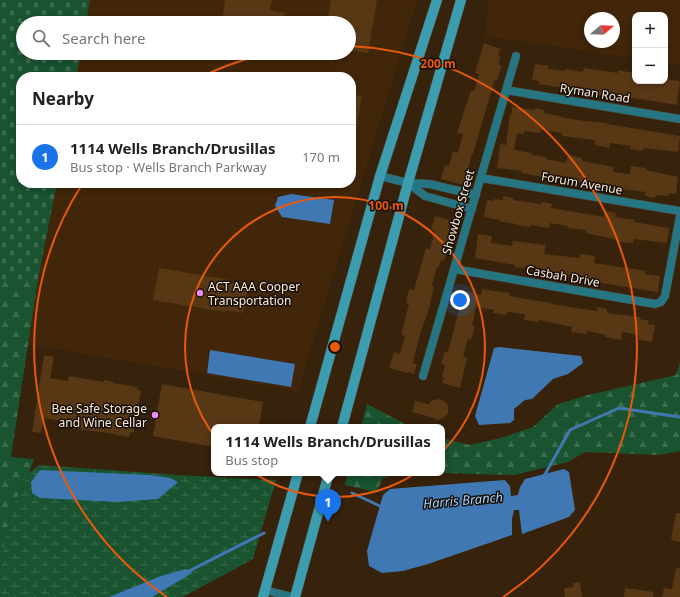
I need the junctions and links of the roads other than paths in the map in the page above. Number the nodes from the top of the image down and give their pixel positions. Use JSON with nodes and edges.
{"nodes":[{"id":1,"x":437,"y":0,"type":"edge"},
{"id":2,"x":460,"y":0,"type":"edge"},
{"id":3,"x":516,"y":56,"type":"dead end"},
{"id":4,"x":506,"y":90,"type":"junction"},
{"id":5,"x":680,"y":119,"type":"edge"},
{"id":6,"x":380,"y":176,"type":"junction"},
{"id":7,"x":481,"y":178,"type":"junction"},
{"id":8,"x":408,"y":183,"type":"junction"},
{"id":9,"x":476,"y":195,"type":"junction"},
{"id":10,"x":472,"y":209,"type":"junction"},
{"id":11,"x":680,"y":211,"type":"edge"},
{"id":12,"x":680,"y":216,"type":"edge"},
{"id":13,"x":454,"y":269,"type":"junction"},
{"id":14,"x":423,"y":376,"type":"dead end"},
{"id":15,"x":311,"y":424,"type":"edge"},
{"id":16,"x":343,"y":424,"type":"edge"},
{"id":17,"x":297,"y":476,"type":"edge"},
{"id":18,"x":328,"y":476,"type":"edge"},
{"id":19,"x":264,"y":593,"type":"edge"},
{"id":20,"x":294,"y":597,"type":"edge"}],
"edges":[{"from":1,"to":6,"type":"main road"},
{"from":2,"to":8,"type":"main road"},
{"from":3,"to":4,"type":"street","name":"Showbox Street"},
{"from":4,"to":5,"type":"street","name":"Ryman Road"},
{"from":4,"to":7,"type":"street","name":"Showbox Street"},
{"from":6,"to":8,"type":"street"},
{"from":6,"to":15,"type":"main road"},
{"from":7,"to":9,"type":"street","name":"Showbox Street"},
{"from":7,"to":11,"type":"street","name":"Forum Avenue"},
{"from":8,"to":9,"type":"street"},
{"from":8,"to":10,"type":"street"},
{"from":8,"to":16,"type":"main road"},
{"from":9,"to":10,"type":"street","name":"Showbox Street"},
{"from":10,"to":13,"type":"street","name":"Showbox Street"},
{"from":12,"to":13,"type":"street","name":"Casbah Drive"},
{"from":13,"to":14,"type":"street","name":"Showbox Street"},
{"from":17,"to":19,"type":"main road"},
{"from":18,"to":20,"type":"main road"},
{"from":19,"to":20,"type":"street"}]}
